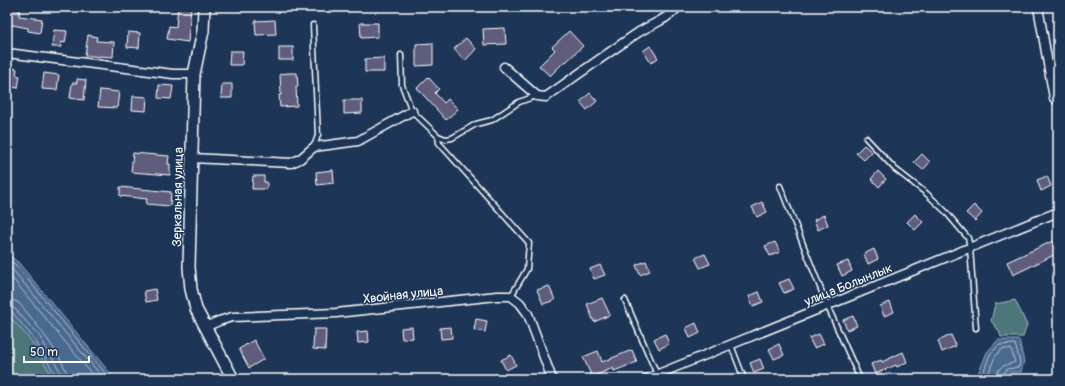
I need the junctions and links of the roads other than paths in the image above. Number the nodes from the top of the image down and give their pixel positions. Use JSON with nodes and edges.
{"nodes":[{"id":1,"x":204,"y":7,"type":"edge"},
{"id":2,"x":678,"y":7,"type":"edge"},
{"id":3,"x":1038,"y":7,"type":"edge"},
{"id":4,"x":313,"y":26,"type":"dead end"},
{"id":5,"x":7,"y":53,"type":"edge"},
{"id":6,"x":401,"y":55,"type":"dead end"},
{"id":7,"x":504,"y":67,"type":"dead end"},
{"id":8,"x":194,"y":74,"type":"junction"},
{"id":9,"x":537,"y":96,"type":"junction"},
{"id":10,"x":1058,"y":101,"type":"edge"},
{"id":11,"x":412,"y":111,"type":"junction"},
{"id":12,"x":438,"y":136,"type":"junction"},
{"id":13,"x":866,"y":138,"type":"dead end"},
{"id":14,"x":314,"y":147,"type":"junction"},
{"id":15,"x":192,"y":158,"type":"junction"},
{"id":16,"x":780,"y":186,"type":"dead end"},
{"id":17,"x":1058,"y":212,"type":"edge"},
{"id":18,"x":970,"y":248,"type":"junction"},
{"id":19,"x":511,"y":296,"type":"junction"},
{"id":20,"x":625,"y":300,"type":"dead end"},
{"id":21,"x":826,"y":305,"type":"junction"},
{"id":22,"x":205,"y":327,"type":"junction"},
{"id":23,"x":976,"y":328,"type":"dead end"},
{"id":24,"x":731,"y":344,"type":"junction"},
{"id":25,"x":658,"y":377,"type":"edge"},
{"id":26,"x":232,"y":379,"type":"edge"},
{"id":27,"x":552,"y":379,"type":"edge"},
{"id":28,"x":646,"y":379,"type":"edge"},
{"id":29,"x":744,"y":379,"type":"edge"},
{"id":30,"x":860,"y":379,"type":"edge"}],
"edges":[{"from":1,"to":8,"type":"street","name":"Зеркальная улица"},
{"from":2,"to":9,"type":"street"},
{"from":3,"to":10,"type":"street"},
{"from":4,"to":14,"type":"lane"},
{"from":5,"to":8,"type":"street"},
{"from":6,"to":11,"type":"lane"},
{"from":7,"to":9,"type":"street"},
{"from":8,"to":15,"type":"street","name":"Зеркальная улица"},
{"from":9,"to":12,"type":"lane"},
{"from":11,"to":12,"type":"lane"},
{"from":11,"to":14,"type":"street"},
{"from":12,"to":19,"type":"lane"},
{"from":13,"to":18,"type":"lane"},
{"from":14,"to":15,"type":"street"},
{"from":15,"to":22,"type":"street","name":"Зеркальная улица"},
{"from":16,"to":21,"type":"lane"},
{"from":17,"to":18,"type":"street","name":"улица Болынлык"},
{"from":18,"to":21,"type":"street","name":"улица Болынлык"},
{"from":18,"to":23,"type":"lane"},
{"from":19,"to":22,"type":"street","name":"Хвойная улица"},
{"from":19,"to":27,"type":"street"},
{"from":20,"to":25,"type":"lane"},
{"from":21,"to":24,"type":"street","name":"улица Болынлык"},
{"from":21,"to":30,"type":"lane"},
{"from":22,"to":26,"type":"street","name":"Зеркальная улица"},
{"from":24,"to":25,"type":"street","name":"улица Болынлык"},
{"from":24,"to":29,"type":"lane"},
{"from":25,"to":28,"type":"street","name":"улица Болынлык"}]}
